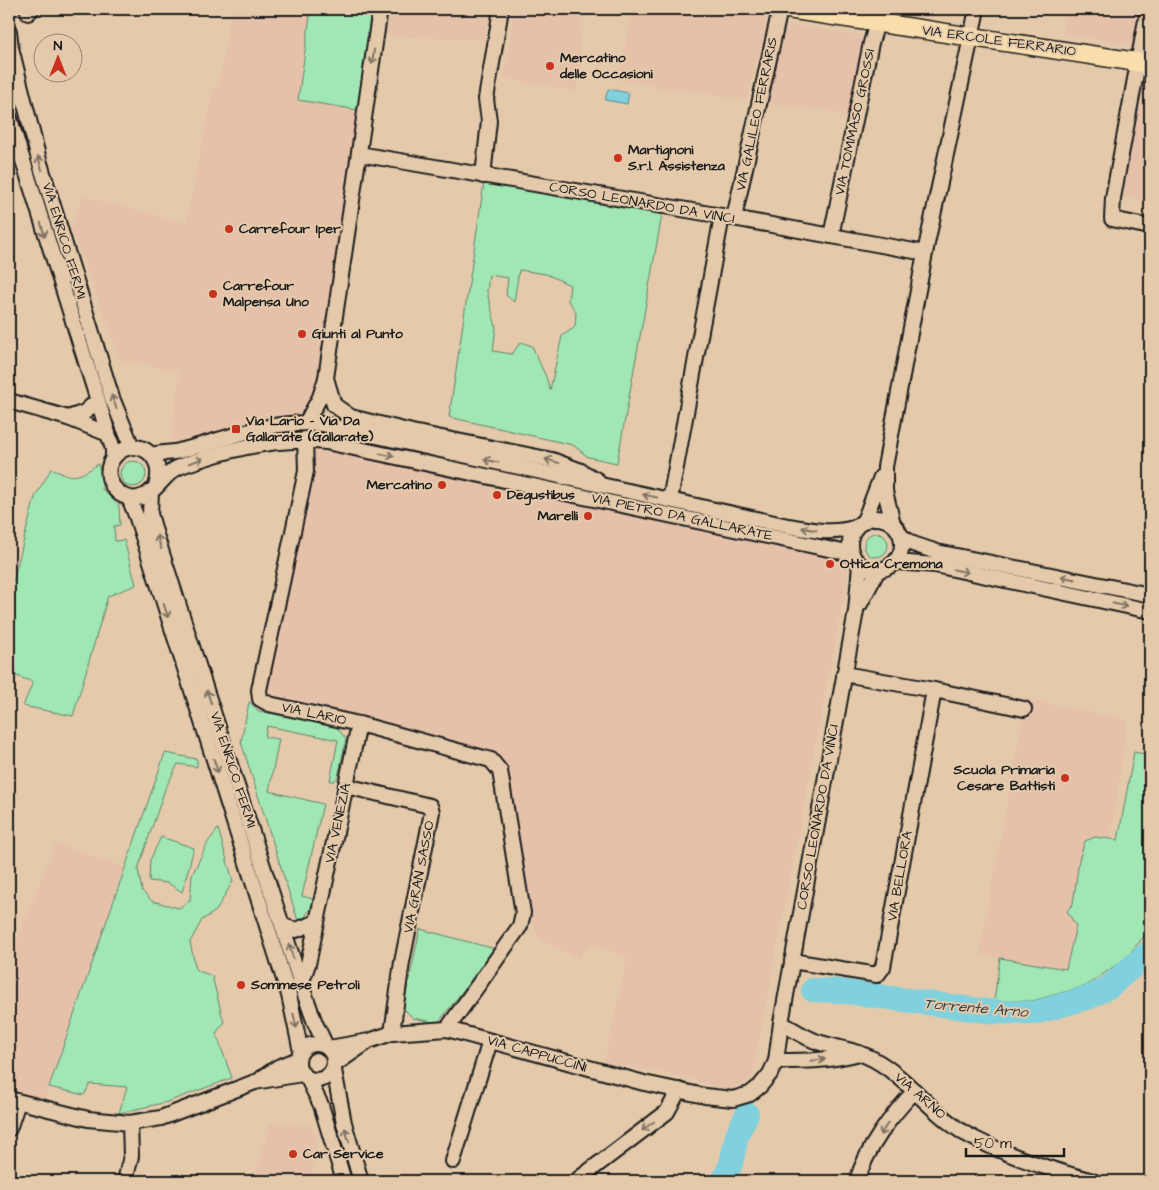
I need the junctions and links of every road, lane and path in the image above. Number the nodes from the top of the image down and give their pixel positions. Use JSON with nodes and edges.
{"nodes":[{"id":1,"x":380,"y":9,"type":"edge"},
{"id":2,"x":501,"y":9,"type":"edge"},
{"id":3,"x":780,"y":9,"type":"edge"},
{"id":4,"x":788,"y":9,"type":"edge"},
{"id":5,"x":977,"y":9,"type":"edge"},
{"id":6,"x":1148,"y":9,"type":"edge"},
{"id":7,"x":879,"y":16,"type":"edge"},
{"id":8,"x":9,"y":31,"type":"edge"},
{"id":9,"x":971,"y":38,"type":"junction"},
{"id":10,"x":1144,"y":63,"type":"edge"},
{"id":11,"x":9,"y":116,"type":"edge"},
{"id":12,"x":359,"y":154,"type":"junction"},
{"id":13,"x":482,"y":176,"type":"junction"},
{"id":14,"x":728,"y":217,"type":"junction"},
{"id":15,"x":1150,"y":227,"type":"edge"},
{"id":16,"x":831,"y":236,"type":"junction"},
{"id":17,"x":926,"y":253,"type":"junction"},
{"id":18,"x":326,"y":378,"type":"junction"},
{"id":19,"x":9,"y":401,"type":"edge"},
{"id":20,"x":98,"y":401,"type":"junction"},
{"id":21,"x":68,"y":418,"type":"junction"},
{"id":22,"x":306,"y":423,"type":"junction"},
{"id":23,"x":108,"y":434,"type":"junction"},
{"id":24,"x":305,"y":439,"type":"junction"},
{"id":25,"x":132,"y":447,"type":"junction"},
{"id":26,"x":152,"y":455,"type":"junction"},
{"id":27,"x":113,"y":458,"type":"junction"},
{"id":28,"x":885,"y":466,"type":"junction"},
{"id":29,"x":153,"y":488,"type":"junction"},
{"id":30,"x":612,"y":488,"type":"junction"},
{"id":31,"x":129,"y":498,"type":"junction"},
{"id":32,"x":670,"y":500,"type":"junction"},
{"id":33,"x":860,"y":524,"type":"junction"},
{"id":34,"x":893,"y":524,"type":"junction"},
{"id":35,"x":901,"y":536,"type":"junction"},
{"id":36,"x":856,"y":559,"type":"junction"},
{"id":37,"x":896,"y":562,"type":"junction"},
{"id":38,"x":878,"y":570,"type":"junction"},
{"id":39,"x":1150,"y":595,"type":"edge"},
{"id":40,"x":856,"y":611,"type":"junction"},
{"id":41,"x":1150,"y":611,"type":"edge"},
{"id":42,"x":844,"y":674,"type":"junction"},
{"id":43,"x":934,"y":690,"type":"junction"},
{"id":44,"x":1024,"y":709,"type":"dead end"},
{"id":45,"x":359,"y":724,"type":"junction"},
{"id":46,"x":346,"y":786,"type":"junction"},
{"id":47,"x":317,"y":922,"type":"junction"},
{"id":48,"x":283,"y":926,"type":"junction"},
{"id":49,"x":792,"y":961,"type":"junction"},
{"id":50,"x":301,"y":984,"type":"junction"},
{"id":51,"x":781,"y":1023,"type":"junction"},
{"id":52,"x":447,"y":1029,"type":"junction"},
{"id":53,"x":392,"y":1033,"type":"junction"},
{"id":54,"x":490,"y":1040,"type":"junction"},
{"id":55,"x":369,"y":1041,"type":"junction"},
{"id":56,"x":328,"y":1047,"type":"junction"},
{"id":57,"x":859,"y":1053,"type":"junction"},
{"id":58,"x":299,"y":1056,"type":"junction"},
{"id":59,"x":776,"y":1060,"type":"junction"},
{"id":60,"x":334,"y":1067,"type":"junction"},
{"id":61,"x":305,"y":1076,"type":"junction"},
{"id":62,"x":256,"y":1082,"type":"junction"},
{"id":63,"x":679,"y":1090,"type":"junction"},
{"id":64,"x":915,"y":1091,"type":"junction"},
{"id":65,"x":13,"y":1100,"type":"edge"},
{"id":66,"x":130,"y":1123,"type":"junction"},
{"id":67,"x":9,"y":1129,"type":"edge"},
{"id":68,"x":453,"y":1161,"type":"dead end"},
{"id":69,"x":125,"y":1181,"type":"edge"},
{"id":70,"x":344,"y":1181,"type":"edge"},
{"id":71,"x":361,"y":1181,"type":"edge"},
{"id":72,"x":576,"y":1181,"type":"edge"},
{"id":73,"x":857,"y":1181,"type":"edge"},
{"id":74,"x":1093,"y":1181,"type":"edge"}],
"edges":[{"from":1,"to":12,"type":"street","one_way":true},
{"from":2,"to":13,"type":"street"},
{"from":3,"to":14,"type":"street","name":"VIA GALILEO FERRARIS"},
{"from":4,"to":7,"type":"main road","name":"VIA ERCOLE FERRARIO"},
{"from":5,"to":9,"type":"street"},
{"from":6,"to":10,"type":"street"},
{"from":7,"to":9,"type":"main road","name":"VIA ERCOLE FERRARIO"},
{"from":7,"to":16,"type":"street","name":"VIA TOMMASO GROSSI"},
{"from":25,"to":8,"type":"street","name":"VIA ENRICO FERMI","one_way":true},
{"from":9,"to":10,"type":"main road","name":"VIA ERCOLE FERRARIO"},
{"from":9,"to":17,"type":"street"},
{"from":10,"to":15,"type":"street"},
{"from":11,"to":20,"type":"street","name":"VIA ENRICO FERMI","one_way":true},
{"from":12,"to":13,"type":"street","name":"CORSO LEONARDO DA VINCI"},
{"from":12,"to":18,"type":"street"},
{"from":13,"to":14,"type":"street","name":"CORSO LEONARDO DA VINCI"},
{"from":14,"to":16,"type":"street","name":"CORSO LEONARDO DA VINCI"},
{"from":14,"to":32,"type":"street","name":"VIA PIETRO DA GALLARATE"},
{"from":16,"to":17,"type":"street","name":"CORSO LEONARDO DA VINCI"},
{"from":17,"to":28,"type":"street"},
{"from":18,"to":22,"type":"street"},
{"from":30,"to":18,"type":"street","name":"VIA PIETRO DA GALLARATE","one_way":true},
{"from":19,"to":21,"type":"street"},
{"from":20,"to":21,"type":"street"},
{"from":20,"to":23,"type":"street","name":"VIA ENRICO FERMI"},
{"from":21,"to":23,"type":"street"},
{"from":22,"to":26,"type":"street"},
{"from":30,"to":22,"type":"street","name":"VIA PIETRO DA GALLARATE","one_way":true},
{"from":23,"to":27,"type":"street","name":"VIA ENRICO FERMI"},
{"from":29,"to":24,"type":"street","one_way":true},
{"from":24,"to":36,"type":"street","name":"VIA PIETRO DA GALLARATE","one_way":true},
{"from":24,"to":45,"type":"street","name":"VIA LARIO"},
{"from":25,"to":26,"type":"street"},
{"from":25,"to":27,"type":"street"},
{"from":26,"to":29,"type":"street"},
{"from":27,"to":31,"type":"street"},
{"from":28,"to":33,"type":"street"},
{"from":28,"to":34,"type":"street"},
{"from":29,"to":31,"type":"street"},
{"from":48,"to":29,"type":"street","name":"VIA ENRICO FERMI","one_way":true},
{"from":32,"to":30,"type":"street","name":"VIA PIETRO DA GALLARATE","one_way":true},
{"from":31,"to":58,"type":"street","name":"VIA ENRICO FERMI","one_way":true},
{"from":33,"to":32,"type":"street","name":"VIA PIETRO DA GALLARATE","one_way":true},
{"from":33,"to":34,"type":"street"},
{"from":33,"to":36,"type":"street"},
{"from":34,"to":35,"type":"street"},
{"from":35,"to":37,"type":"street"},
{"from":39,"to":35,"type":"street","one_way":true},
{"from":36,"to":38,"type":"street"},
{"from":36,"to":40,"type":"street","name":"CORSO LEONARDO DA VINCI"},
{"from":37,"to":38,"type":"street"},
{"from":37,"to":41,"type":"street","one_way":true},
{"from":38,"to":40,"type":"street","name":"CORSO LEONARDO DA VINCI"},
{"from":40,"to":42,"type":"street","name":"CORSO LEONARDO DA VINCI"},
{"from":42,"to":43,"type":"street"},
{"from":42,"to":49,"type":"street","name":"CORSO LEONARDO DA VINCI"},
{"from":43,"to":44,"type":"street"},
{"from":43,"to":49,"type":"street","name":"VIA BELLORA"},
{"from":45,"to":46,"type":"street","name":"VIA VENEZIA"},
{"from":45,"to":52,"type":"street","name":"VIA LARIO"},
{"from":46,"to":47,"type":"street","name":"VIA VENEZIA"},
{"from":46,"to":53,"type":"street","name":"VIA GRAN SASSO"},
{"from":47,"to":48,"type":"street"},
{"from":47,"to":50,"type":"street","name":"VIA VENEZIA"},
{"from":50,"to":48,"type":"street","name":"VIA ENRICO FERMI","one_way":true},
{"from":49,"to":51,"type":"street","name":"CORSO LEONARDO DA VINCI"},
{"from":50,"to":56,"type":"street","name":"VIA ENRICO FERMI"},
{"from":51,"to":57,"type":"street","name":"VIA ARNO"},
{"from":51,"to":59,"type":"street","name":"CORSO LEONARDO DA VINCI"},
{"from":52,"to":53,"type":"street","name":"VIA CAPPUCCINI"},
{"from":52,"to":54,"type":"street","name":"VIA CAPPUCCINI"},
{"from":53,"to":55,"type":"street","name":"VIA CAPPUCCINI"},
{"from":54,"to":63,"type":"street","name":"VIA CAPPUCCINI"},
{"from":54,"to":68,"type":"street"},
{"from":55,"to":56,"type":"street","name":"VIA CAPPUCCINI"},
{"from":55,"to":60,"type":"street","name":"VIA CAPPUCCINI"},
{"from":56,"to":58,"type":"street"},
{"from":56,"to":60,"type":"street"},
{"from":59,"to":57,"type":"street","one_way":true},
{"from":57,"to":64,"type":"street","name":"VIA ARNO"},
{"from":58,"to":61,"type":"street"},
{"from":58,"to":62,"type":"street"},
{"from":59,"to":63,"type":"street","name":"VIA CAPPUCCINI"},
{"from":60,"to":61,"type":"street"},
{"from":71,"to":60,"type":"street","one_way":true},
{"from":61,"to":62,"type":"street"},
{"from":61,"to":70,"type":"street"},
{"from":62,"to":66,"type":"street"},
{"from":63,"to":72,"type":"street","one_way":true},
{"from":64,"to":73,"type":"street","one_way":true},
{"from":64,"to":74,"type":"street","name":"VIA ARNO"},
{"from":65,"to":66,"type":"street"},
{"from":65,"to":67,"type":"street"},
{"from":66,"to":69,"type":"street"}]}
